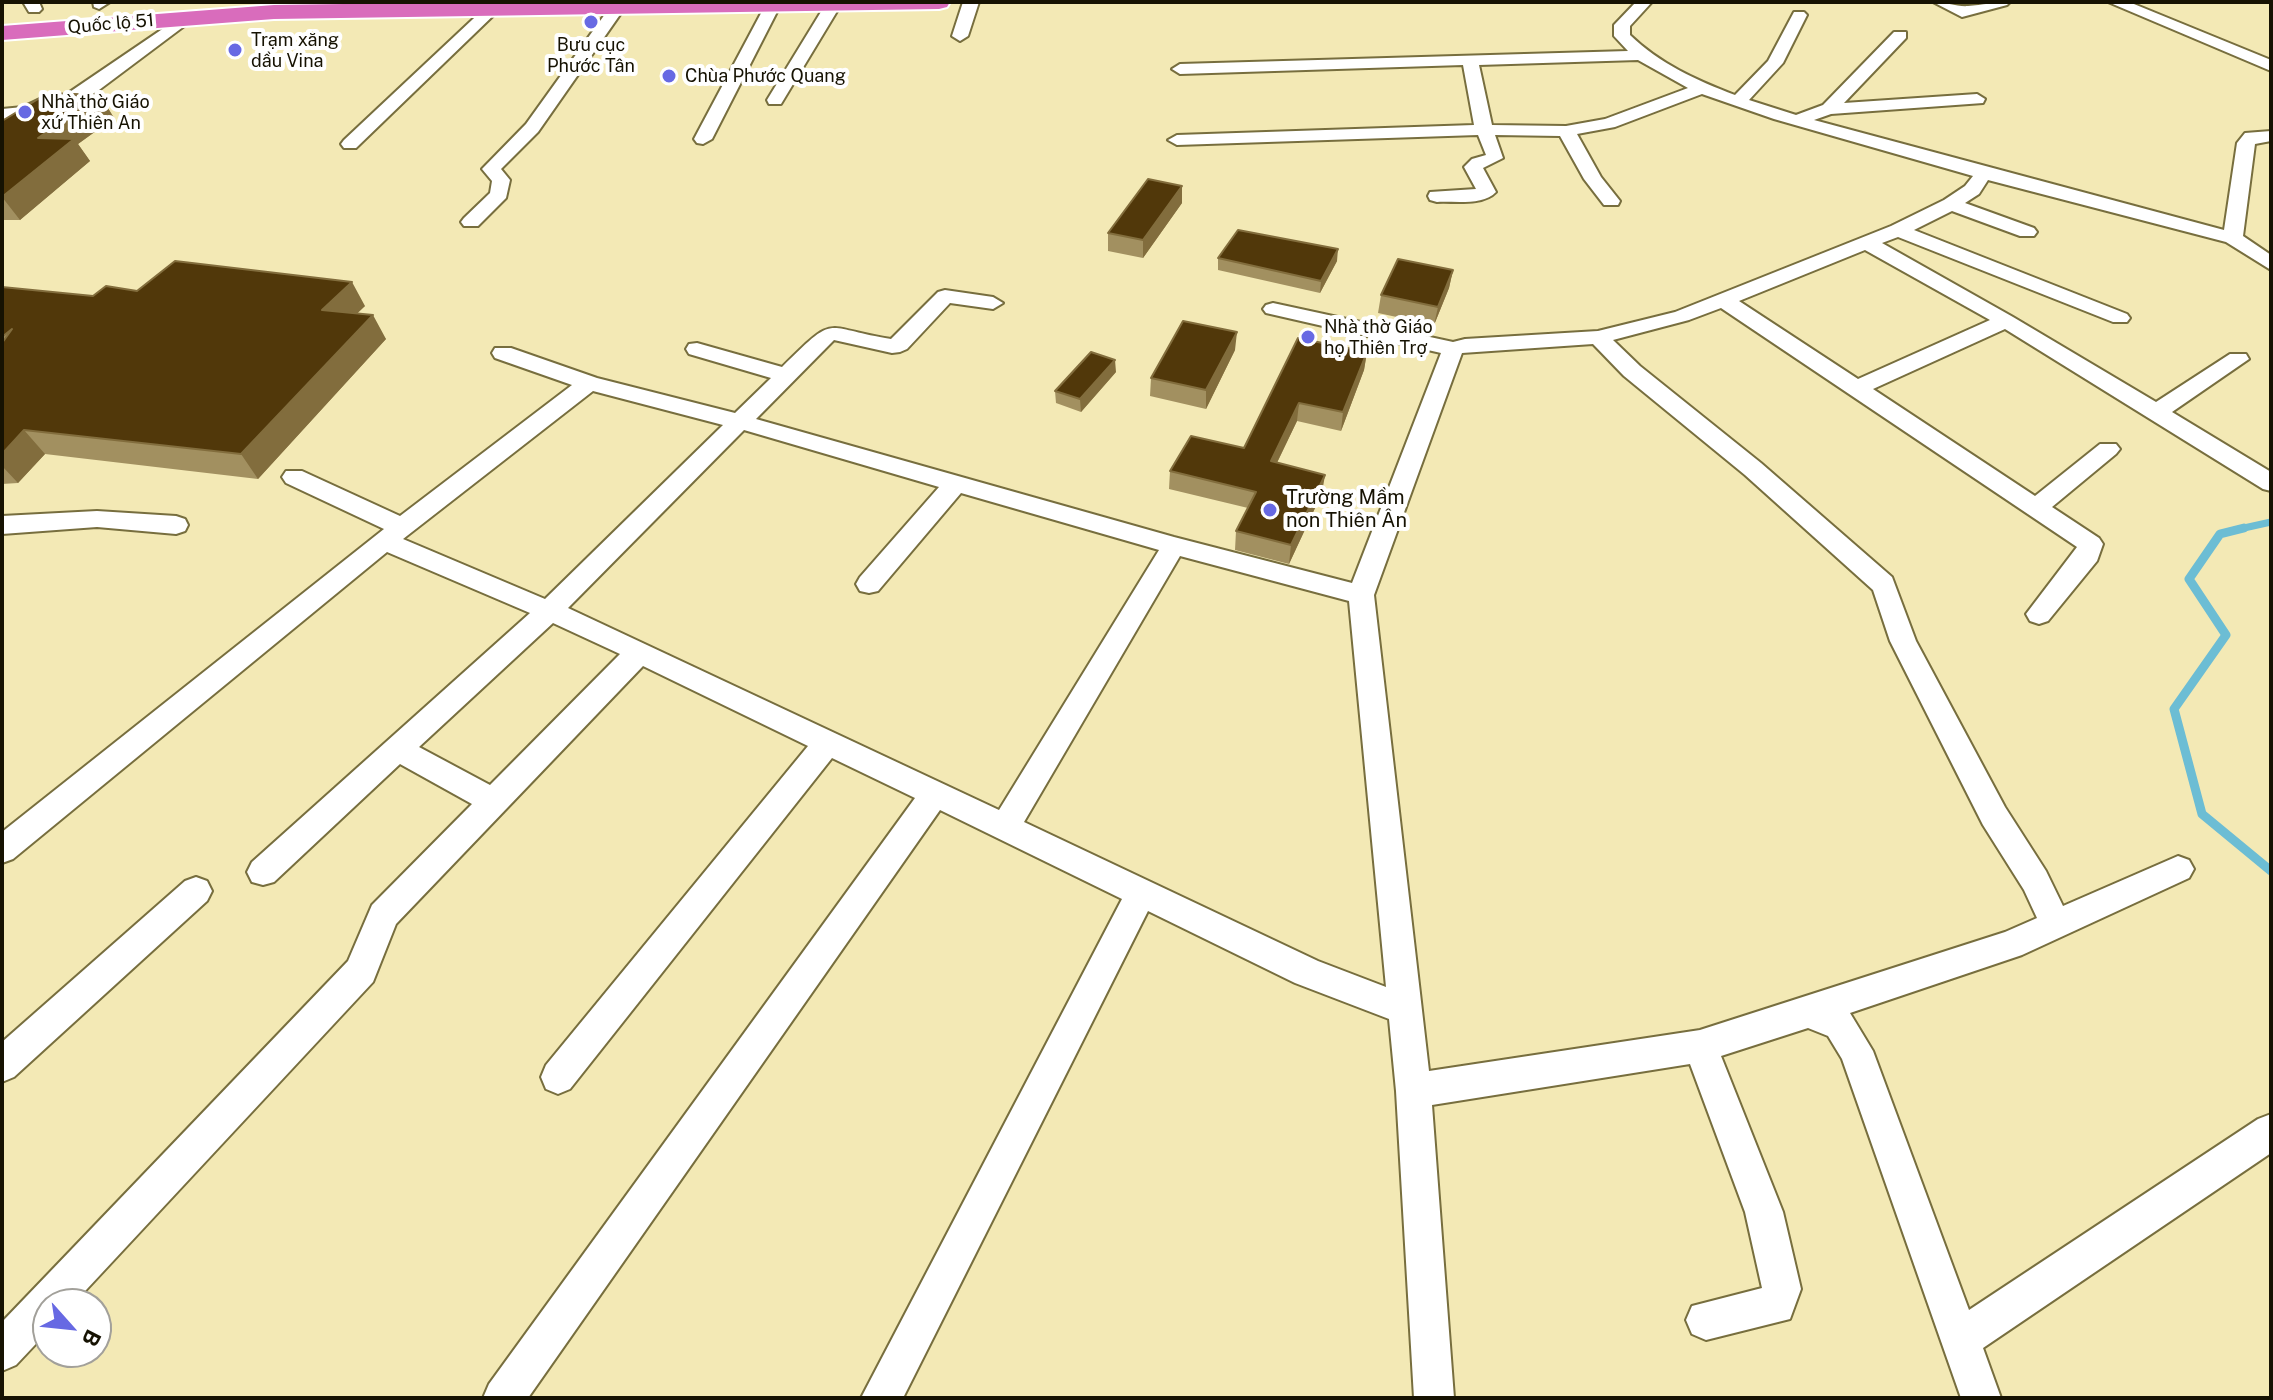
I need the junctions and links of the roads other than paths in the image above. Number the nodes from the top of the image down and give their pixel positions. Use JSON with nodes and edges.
{"nodes":[{"id":1,"x":939,"y":2,"type":"edge"},
{"id":2,"x":971,"y":2,"type":"edge"},
{"id":3,"x":1644,"y":2,"type":"edge"},
{"id":4,"x":1941,"y":2,"type":"edge"},
{"id":5,"x":2002,"y":2,"type":"edge"},
{"id":6,"x":2116,"y":2,"type":"edge"},
{"id":7,"x":107,"y":3,"type":"edge"},
{"id":8,"x":834,"y":3,"type":"edge"},
{"id":9,"x":773,"y":4,"type":"junction"},
{"id":10,"x":32,"y":6,"type":"edge"},
{"id":11,"x":618,"y":6,"type":"junction"},
{"id":12,"x":494,"y":7,"type":"junction"},
{"id":13,"x":2,"y":12,"type":"edge"},
{"id":14,"x":1799,"y":15,"type":"dead end"},
{"id":15,"x":175,"y":19,"type":"junction"},
{"id":16,"x":2,"y":33,"type":"edge"},
{"id":17,"x":1900,"y":35,"type":"dead end"},
{"id":18,"x":960,"y":36,"type":"dead end"},
{"id":19,"x":1639,"y":55,"type":"junction"},
{"id":20,"x":1470,"y":59,"type":"junction"},
{"id":21,"x":2271,"y":66,"type":"edge"},
{"id":22,"x":1180,"y":69,"type":"dead end"},
{"id":23,"x":1702,"y":88,"type":"junction"},
{"id":24,"x":1977,"y":99,"type":"dead end"},
{"id":25,"x":775,"y":100,"type":"dead end"},
{"id":26,"x":1739,"y":100,"type":"junction"},
{"id":27,"x":1829,"y":109,"type":"junction"},
{"id":28,"x":2,"y":114,"type":"edge"},
{"id":29,"x":1798,"y":120,"type":"junction"},
{"id":30,"x":1484,"y":130,"type":"junction"},
{"id":31,"x":1566,"y":131,"type":"junction"},
{"id":32,"x":2271,"y":136,"type":"edge"},
{"id":33,"x":703,"y":139,"type":"dead end"},
{"id":34,"x":1177,"y":140,"type":"dead end"},
{"id":35,"x":350,"y":144,"type":"dead end"},
{"id":36,"x":2,"y":146,"type":"edge"},
{"id":37,"x":1983,"y":174,"type":"junction"},
{"id":38,"x":1437,"y":196,"type":"dead end"},
{"id":39,"x":1611,"y":201,"type":"dead end"},
{"id":40,"x":1951,"y":204,"type":"junction"},
{"id":41,"x":471,"y":222,"type":"dead end"},
{"id":42,"x":1898,"y":230,"type":"junction"},
{"id":43,"x":2027,"y":232,"type":"dead end"},
{"id":44,"x":2233,"y":238,"type":"junction"},
{"id":45,"x":1864,"y":241,"type":"junction"},
{"id":46,"x":2271,"y":264,"type":"edge"},
{"id":47,"x":1722,"y":299,"type":"junction"},
{"id":48,"x":993,"y":303,"type":"dead end"},
{"id":49,"x":1273,"y":309,"type":"dead end"},
{"id":50,"x":2120,"y":318,"type":"dead end"},
{"id":51,"x":2006,"y":321,"type":"junction"},
{"id":52,"x":1598,"y":337,"type":"junction"},
{"id":53,"x":697,"y":349,"type":"dead end"},
{"id":54,"x":1454,"y":349,"type":"junction"},
{"id":55,"x":503,"y":353,"type":"dead end"},
{"id":56,"x":2238,"y":359,"type":"dead end"},
{"id":57,"x":787,"y":376,"type":"junction"},
{"id":58,"x":589,"y":383,"type":"junction"},
{"id":59,"x":1855,"y":389,"type":"junction"},
{"id":60,"x":2155,"y":413,"type":"junction"},
{"id":61,"x":741,"y":422,"type":"junction"},
{"id":62,"x":2108,"y":449,"type":"dead end"},
{"id":63,"x":294,"y":477,"type":"dead end"},
{"id":64,"x":956,"y":483,"type":"junction"},
{"id":65,"x":2271,"y":483,"type":"edge"},
{"id":66,"x":2037,"y":507,"type":"junction"},
{"id":67,"x":2,"y":525,"type":"edge"},
{"id":68,"x":176,"y":525,"type":"dead end"},
{"id":69,"x":393,"y":534,"type":"junction"},
{"id":70,"x":1174,"y":546,"type":"junction"},
{"id":71,"x":869,"y":584,"type":"dead end"},
{"id":72,"x":1361,"y":595,"type":"junction"},
{"id":73,"x":549,"y":611,"type":"junction"},
{"id":74,"x":2039,"y":614,"type":"dead end"},
{"id":75,"x":639,"y":652,"type":"junction"},
{"id":76,"x":828,"y":742,"type":"junction"},
{"id":77,"x":398,"y":749,"type":"junction"},
{"id":78,"x":934,"y":795,"type":"junction"},
{"id":79,"x":494,"y":802,"type":"junction"},
{"id":80,"x":1005,"y":828,"type":"junction"},
{"id":81,"x":2,"y":850,"type":"edge"},
{"id":82,"x":2178,"y":869,"type":"dead end"},
{"id":83,"x":263,"y":872,"type":"dead end"},
{"id":84,"x":196,"y":891,"type":"dead end"},
{"id":85,"x":1142,"y":892,"type":"junction"},
{"id":86,"x":2056,"y":925,"type":"junction"},
{"id":87,"x":1406,"y":1010,"type":"junction"},
{"id":88,"x":1809,"y":1012,"type":"junction"},
{"id":89,"x":1700,"y":1046,"type":"junction"},
{"id":90,"x":2,"y":1065,"type":"edge"},
{"id":91,"x":558,"y":1077,"type":"dead end"},
{"id":92,"x":1414,"y":1091,"type":"junction"},
{"id":93,"x":2271,"y":1132,"type":"edge"},
{"id":94,"x":1706,"y":1320,"type":"dead end"},
{"id":95,"x":1961,"y":1339,"type":"junction"},
{"id":96,"x":2,"y":1351,"type":"edge"},
{"id":97,"x":503,"y":1398,"type":"edge"},
{"id":98,"x":881,"y":1398,"type":"edge"},
{"id":99,"x":1434,"y":1398,"type":"edge"},
{"id":100,"x":1981,"y":1398,"type":"edge"}],
"edges":[{"from":1,"to":8,"type":"highway","name":"Quốc lộ 51"},
{"from":2,"to":18,"type":"street"},
{"from":3,"to":19,"type":"street"},
{"from":4,"to":5,"type":"street"},
{"from":6,"to":21,"type":"street"},
{"from":7,"to":10,"type":"highway","name":"Quốc lộ 51"},
{"from":8,"to":9,"type":"highway","name":"Quốc lộ 51"},
{"from":8,"to":25,"type":"street"},
{"from":9,"to":11,"type":"highway","name":"Quốc lộ 51"},
{"from":9,"to":33,"type":"street"},
{"from":10,"to":13,"type":"highway","name":"Quốc lộ 51"},
{"from":11,"to":12,"type":"highway","name":"Quốc lộ 51"},
{"from":11,"to":41,"type":"street"},
{"from":12,"to":15,"type":"highway","name":"Quốc lộ 51"},
{"from":12,"to":35,"type":"street"},
{"from":14,"to":26,"type":"street"},
{"from":15,"to":16,"type":"highway","name":"Quốc lộ 51"},
{"from":15,"to":28,"type":"street"},
{"from":15,"to":36,"type":"street"},
{"from":17,"to":27,"type":"street"},
{"from":19,"to":20,"type":"street"},
{"from":19,"to":23,"type":"street"},
{"from":20,"to":22,"type":"street"},
{"from":20,"to":30,"type":"street"},
{"from":23,"to":26,"type":"street"},
{"from":23,"to":31,"type":"street"},
{"from":24,"to":27,"type":"street"},
{"from":26,"to":29,"type":"street"},
{"from":27,"to":29,"type":"street"},
{"from":29,"to":37,"type":"street"},
{"from":30,"to":31,"type":"street"},
{"from":30,"to":34,"type":"street"},
{"from":30,"to":38,"type":"street"},
{"from":31,"to":39,"type":"street"},
{"from":32,"to":44,"type":"street"},
{"from":37,"to":40,"type":"street"},
{"from":37,"to":44,"type":"street"},
{"from":40,"to":42,"type":"street"},
{"from":40,"to":43,"type":"street"},
{"from":42,"to":45,"type":"street"},
{"from":42,"to":50,"type":"street"},
{"from":44,"to":46,"type":"street"},
{"from":45,"to":47,"type":"street"},
{"from":45,"to":51,"type":"street"},
{"from":47,"to":52,"type":"street"},
{"from":47,"to":59,"type":"street"},
{"from":48,"to":57,"type":"street"},
{"from":49,"to":54,"type":"street"},
{"from":51,"to":59,"type":"street"},
{"from":51,"to":60,"type":"street"},
{"from":52,"to":54,"type":"street"},
{"from":52,"to":86,"type":"street"},
{"from":53,"to":57,"type":"street"},
{"from":54,"to":72,"type":"street"},
{"from":55,"to":58,"type":"street"},
{"from":56,"to":60,"type":"street"},
{"from":57,"to":61,"type":"street"},
{"from":58,"to":61,"type":"street"},
{"from":58,"to":69,"type":"street"},
{"from":59,"to":66,"type":"street"},
{"from":60,"to":65,"type":"street"},
{"from":61,"to":64,"type":"street"},
{"from":61,"to":73,"type":"street"},
{"from":62,"to":66,"type":"street"},
{"from":63,"to":69,"type":"street"},
{"from":64,"to":70,"type":"street"},
{"from":64,"to":71,"type":"street"},
{"from":66,"to":74,"type":"street"},
{"from":67,"to":68,"type":"street"},
{"from":69,"to":73,"type":"street"},
{"from":69,"to":81,"type":"street"},
{"from":70,"to":72,"type":"street"},
{"from":70,"to":80,"type":"street"},
{"from":72,"to":87,"type":"street"},
{"from":73,"to":75,"type":"street"},
{"from":73,"to":77,"type":"street"},
{"from":75,"to":76,"type":"street"},
{"from":75,"to":79,"type":"street"},
{"from":76,"to":78,"type":"street"},
{"from":76,"to":91,"type":"street"},
{"from":77,"to":79,"type":"street"},
{"from":77,"to":83,"type":"street"},
{"from":78,"to":80,"type":"street"},
{"from":78,"to":97,"type":"street"},
{"from":79,"to":96,"type":"street"},
{"from":80,"to":85,"type":"street"},
{"from":82,"to":86,"type":"street"},
{"from":84,"to":90,"type":"street"},
{"from":85,"to":87,"type":"street"},
{"from":85,"to":98,"type":"street"},
{"from":86,"to":88,"type":"street"},
{"from":87,"to":92,"type":"street"},
{"from":88,"to":89,"type":"street"},
{"from":88,"to":95,"type":"street"},
{"from":89,"to":92,"type":"street"},
{"from":89,"to":94,"type":"street"},
{"from":92,"to":99,"type":"street"},
{"from":93,"to":95,"type":"street"},
{"from":95,"to":100,"type":"street"}]}
